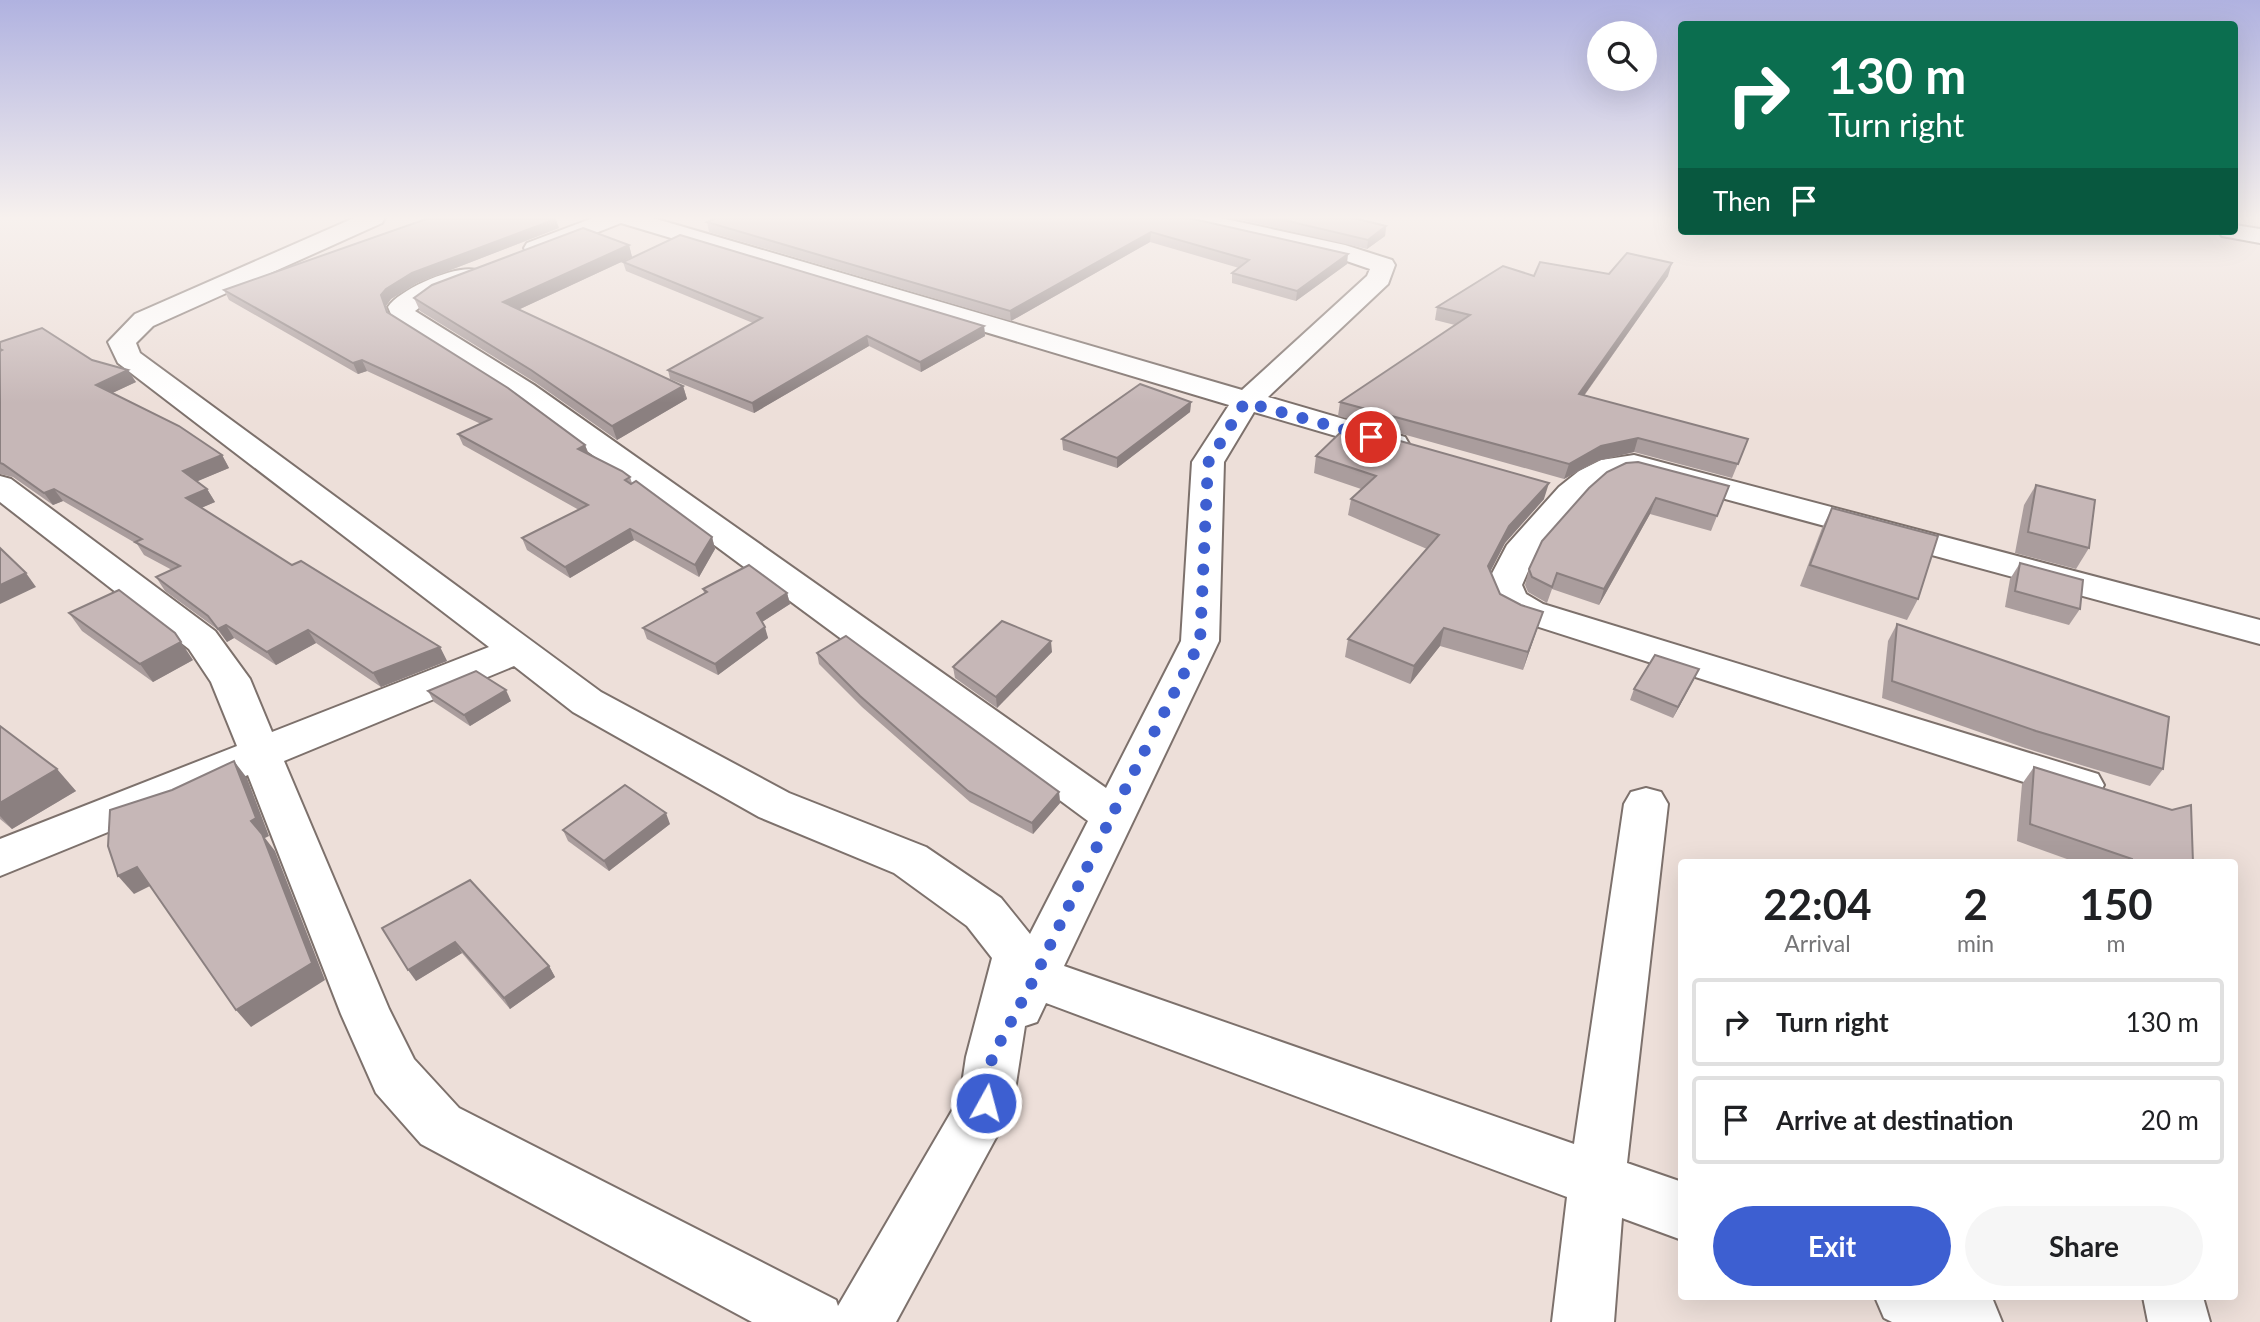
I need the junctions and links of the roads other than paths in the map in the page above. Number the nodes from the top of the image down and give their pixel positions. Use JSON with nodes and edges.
{"nodes":[{"id":1,"x":235,"y":280,"type":"edge"},
{"id":2,"x":453,"y":280,"type":"edge"},
{"id":3,"x":835,"y":280,"type":"edge"},
{"id":4,"x":1377,"y":280,"type":"edge"},
{"id":5,"x":1245,"y":402,"type":"junction"},
{"id":6,"x":1415,"y":450,"type":"edge"},
{"id":7,"x":0,"y":486,"type":"edge"},
{"id":8,"x":2260,"y":632,"type":"edge"},
{"id":9,"x":518,"y":650,"type":"junction"},
{"id":10,"x":260,"y":752,"type":"junction"},
{"id":11,"x":2119,"y":796,"type":"edge"},
{"id":12,"x":1646,"y":804,"type":"dead end"},
{"id":13,"x":1112,"y":815,"type":"junction"},
{"id":14,"x":0,"y":858,"type":"edge"},
{"id":15,"x":1035,"y":977,"type":"junction"},
{"id":16,"x":992,"y":1057,"type":"junction"},
{"id":17,"x":1597,"y":1178,"type":"junction"},
{"id":18,"x":1678,"y":1209,"type":"edge"},
{"id":19,"x":1913,"y":1300,"type":"edge"},
{"id":20,"x":2174,"y":1300,"type":"edge"},
{"id":21,"x":814,"y":1322,"type":"edge"},
{"id":22,"x":862,"y":1322,"type":"edge"},
{"id":23,"x":1583,"y":1322,"type":"edge"},
{"id":24,"x":1971,"y":1322,"type":"edge"},
{"id":25,"x":2179,"y":1322,"type":"edge"}],
"edges":[{"from":1,"to":9,"type":"street"},
{"from":2,"to":13,"type":"street"},
{"from":3,"to":5,"type":"street"},
{"from":4,"to":5,"type":"street"},
{"from":5,"to":6,"type":"street"},
{"from":5,"to":13,"type":"street"},
{"from":7,"to":10,"type":"street"},
{"from":8,"to":11,"type":"street"},
{"from":9,"to":10,"type":"street"},
{"from":9,"to":16,"type":"street"},
{"from":10,"to":14,"type":"street"},
{"from":10,"to":21,"type":"street"},
{"from":12,"to":17,"type":"street"},
{"from":13,"to":15,"type":"street"},
{"from":15,"to":16,"type":"street"},
{"from":15,"to":17,"type":"street"},
{"from":16,"to":22,"type":"street"},
{"from":17,"to":18,"type":"street"},
{"from":17,"to":23,"type":"street"},
{"from":19,"to":24,"type":"street"},
{"from":20,"to":25,"type":"street"}]}
